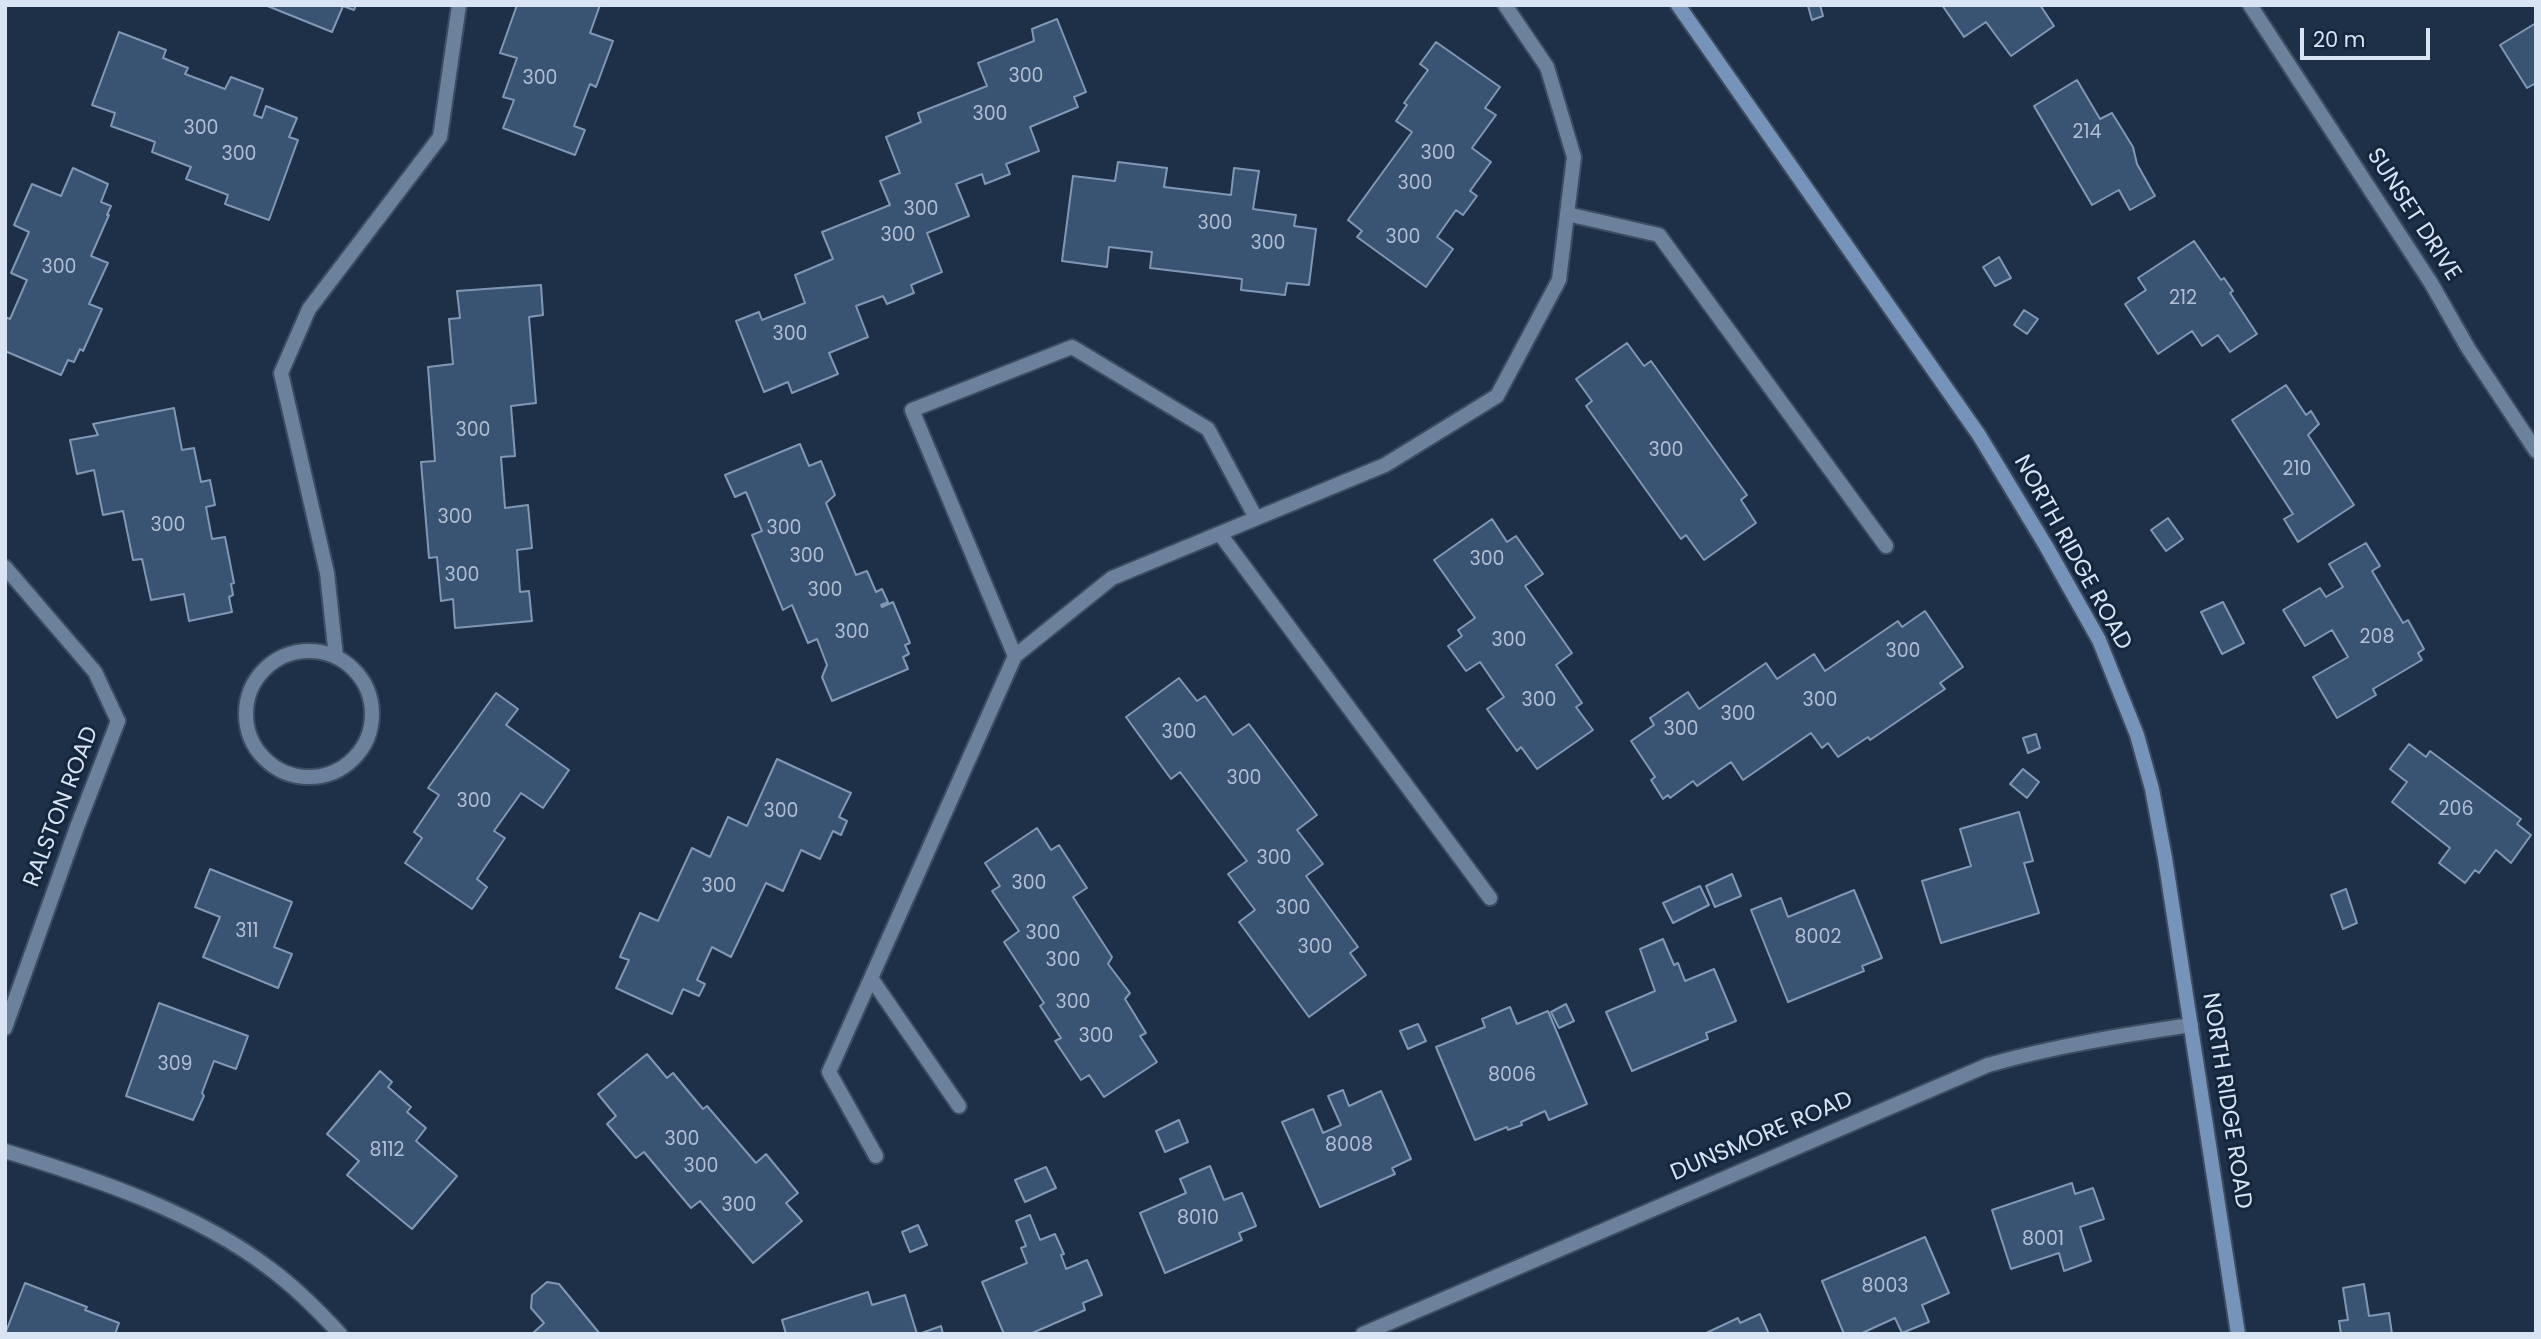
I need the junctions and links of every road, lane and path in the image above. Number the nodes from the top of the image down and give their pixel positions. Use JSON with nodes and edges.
{"nodes":[{"id":1,"x":459,"y":5,"type":"edge"},
{"id":2,"x":1505,"y":5,"type":"edge"},
{"id":3,"x":1678,"y":5,"type":"edge"},
{"id":4,"x":2250,"y":5,"type":"edge"},
{"id":5,"x":1567,"y":214,"type":"junction"},
{"id":6,"x":2536,"y":451,"type":"edge"},
{"id":7,"x":1256,"y":518,"type":"junction"},
{"id":8,"x":1220,"y":534,"type":"junction"},
{"id":9,"x":1886,"y":546,"type":"dead end"},
{"id":10,"x":5,"y":567,"type":"edge"},
{"id":11,"x":1015,"y":656,"type":"junction"},
{"id":12,"x":336,"y":657,"type":"junction"},
{"id":13,"x":1490,"y":898,"type":"dead end"},
{"id":14,"x":871,"y":978,"type":"junction"},
{"id":15,"x":2191,"y":1026,"type":"junction"},
{"id":16,"x":5,"y":1028,"type":"edge"},
{"id":17,"x":959,"y":1106,"type":"dead end"},
{"id":18,"x":5,"y":1151,"type":"edge"},
{"id":19,"x":876,"y":1156,"type":"dead end"},
{"id":20,"x":340,"y":1334,"type":"edge"},
{"id":21,"x":1363,"y":1334,"type":"edge"},
{"id":22,"x":2238,"y":1334,"type":"edge"}],
"edges":[{"from":1,"to":12,"type":"street"},
{"from":2,"to":5,"type":"street"},
{"from":3,"to":15,"type":"main road","name":"NORTH RIDGE ROAD"},
{"from":4,"to":6,"type":"street","name":"SUNSET DRIVE"},
{"from":5,"to":7,"type":"street"},
{"from":5,"to":9,"type":"street"},
{"from":7,"to":8,"type":"street"},
{"from":7,"to":11,"type":"street"},
{"from":8,"to":11,"type":"street"},
{"from":8,"to":13,"type":"street"},
{"from":10,"to":16,"type":"street","name":"RALSTON ROAD"},
{"from":11,"to":14,"type":"street"},
{"from":12,"to":12,"type":"street"},
{"from":14,"to":17,"type":"street"},
{"from":14,"to":19,"type":"street"},
{"from":15,"to":21,"type":"street","name":"DUNSMORE ROAD"},
{"from":15,"to":22,"type":"main road","name":"NORTH RIDGE ROAD"},
{"from":18,"to":20,"type":"street"}]}
